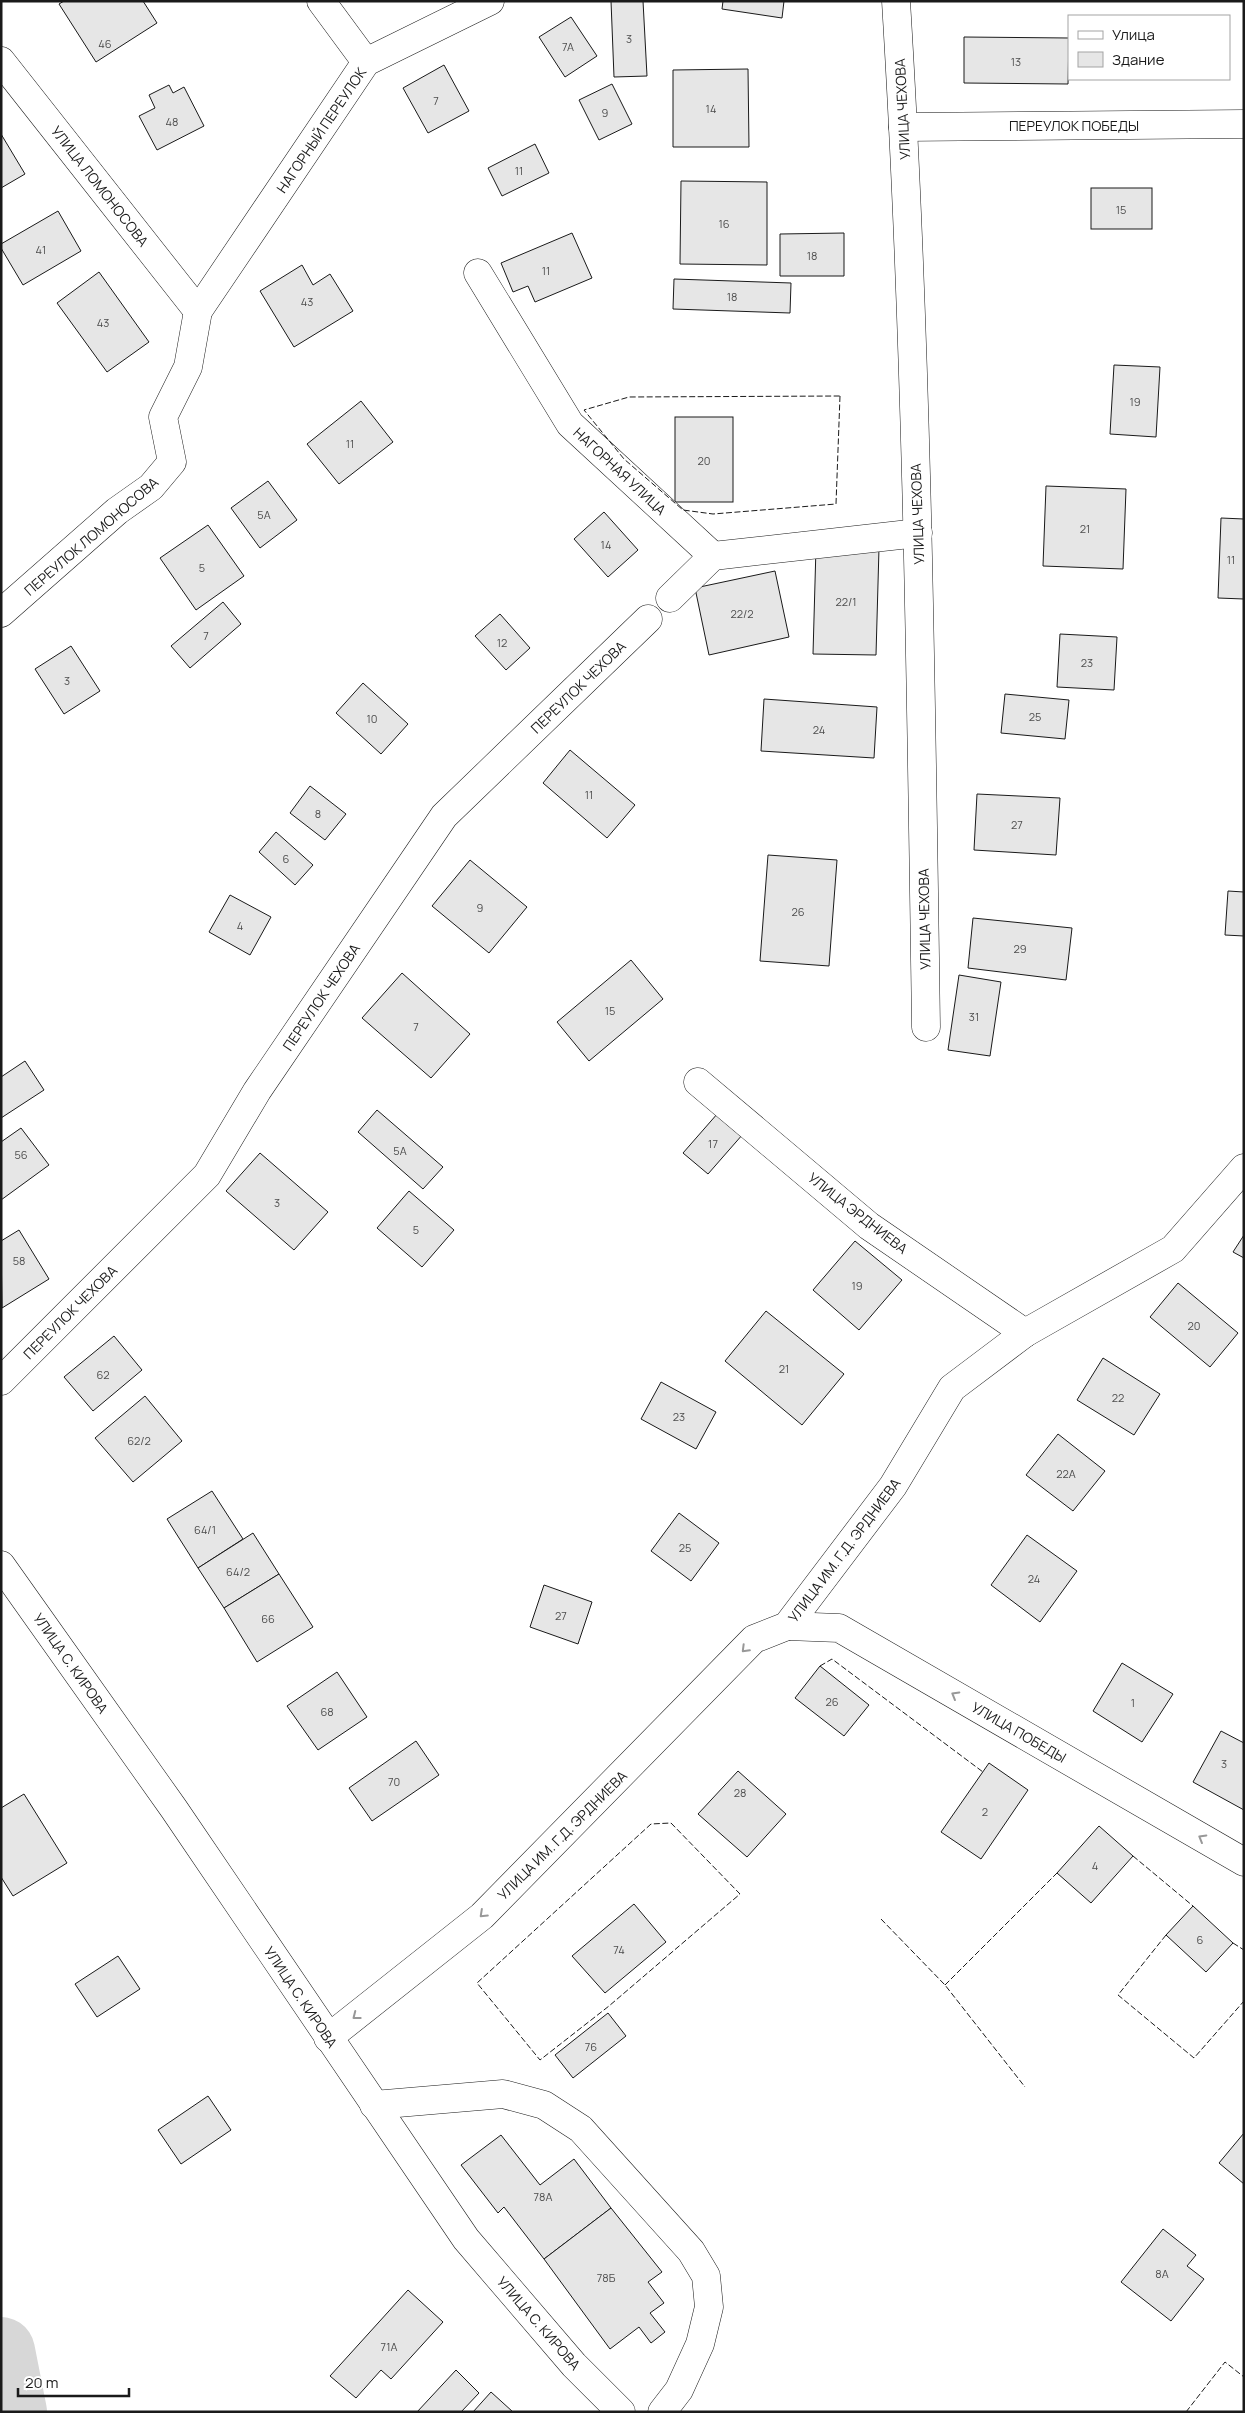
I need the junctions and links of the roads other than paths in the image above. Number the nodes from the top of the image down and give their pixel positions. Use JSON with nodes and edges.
{"nodes":[{"id":1,"x":321,"y":1,"type":"edge"},
{"id":2,"x":490,"y":1,"type":"edge"},
{"id":3,"x":896,"y":1,"type":"edge"},
{"id":4,"x":1,"y":61,"type":"edge"},
{"id":5,"x":366,"y":62,"type":"junction"},
{"id":6,"x":1244,"y":124,"type":"edge"},
{"id":7,"x":903,"y":127,"type":"junction"},
{"id":8,"x":478,"y":273,"type":"dead end"},
{"id":9,"x":198,"y":311,"type":"junction"},
{"id":10,"x":918,"y":533,"type":"junction"},
{"id":11,"x":713,"y":556,"type":"junction"},
{"id":12,"x":670,"y":598,"type":"dead end"},
{"id":13,"x":1,"y":613,"type":"edge"},
{"id":14,"x":648,"y":619,"type":"dead end"},
{"id":15,"x":926,"y":1027,"type":"dead end"},
{"id":16,"x":698,"y":1082,"type":"dead end"},
{"id":17,"x":1244,"y":1168,"type":"edge"},
{"id":18,"x":1026,"y":1333,"type":"junction"},
{"id":19,"x":1,"y":1381,"type":"edge"},
{"id":20,"x":1,"y":1564,"type":"edge"},
{"id":21,"x":787,"y":1626,"type":"junction"},
{"id":22,"x":1244,"y":1862,"type":"edge"},
{"id":23,"x":328,"y":2038,"type":"junction"},
{"id":24,"x":374,"y":2104,"type":"junction"},
{"id":25,"x":621,"y":2412,"type":"edge"},
{"id":26,"x":662,"y":2412,"type":"edge"}],
"edges":[{"from":1,"to":5,"type":"street"},
{"from":2,"to":5,"type":"street","name":"НАГОРНЫЙ ПЕРЕУЛОК"},
{"from":3,"to":7,"type":"street","name":"УЛИЦА ЧЕХОВА"},
{"from":4,"to":9,"type":"street","name":"УЛИЦА ЛОМОНОСОВА"},
{"from":5,"to":9,"type":"street","name":"НАГОРНЫЙ ПЕРЕУЛОК"},
{"from":6,"to":7,"type":"street","name":"ПЕРЕУЛОК ПОБЕДЫ"},
{"from":7,"to":10,"type":"street","name":"УЛИЦА ЧЕХОВА"},
{"from":8,"to":11,"type":"street","name":"НАГОРНАЯ УЛИЦА"},
{"from":9,"to":13,"type":"street","name":"ПЕРЕУЛОК ЛОМОНОСОВА"},
{"from":10,"to":11,"type":"street"},
{"from":10,"to":15,"type":"street","name":"УЛИЦА ЧЕХОВА"},
{"from":11,"to":12,"type":"street"},
{"from":14,"to":19,"type":"street","name":"ПЕРЕУЛОК ЧЕХОВА"},
{"from":16,"to":18,"type":"street","name":"УЛИЦА ЭРДНИЕВА"},
{"from":17,"to":18,"type":"street","name":"УЛИЦА ИМ. Г.Д. ЭРДНИЕВА"},
{"from":18,"to":21,"type":"street","name":"УЛИЦА ИМ. Г.Д. ЭРДНИЕВА"},
{"from":20,"to":23,"type":"street","name":"УЛИЦА С. КИРОВА"},
{"from":22,"to":21,"type":"street","name":"УЛИЦА ПОБЕДЫ","one_way":true},
{"from":21,"to":23,"type":"street","name":"УЛИЦА ИМ. Г.Д. ЭРДНИЕВА","one_way":true},
{"from":23,"to":24,"type":"street","name":"УЛИЦА С. КИРОВА"},
{"from":24,"to":25,"type":"street","name":"УЛИЦА С. КИРОВА"},
{"from":24,"to":26,"type":"street"}]}
